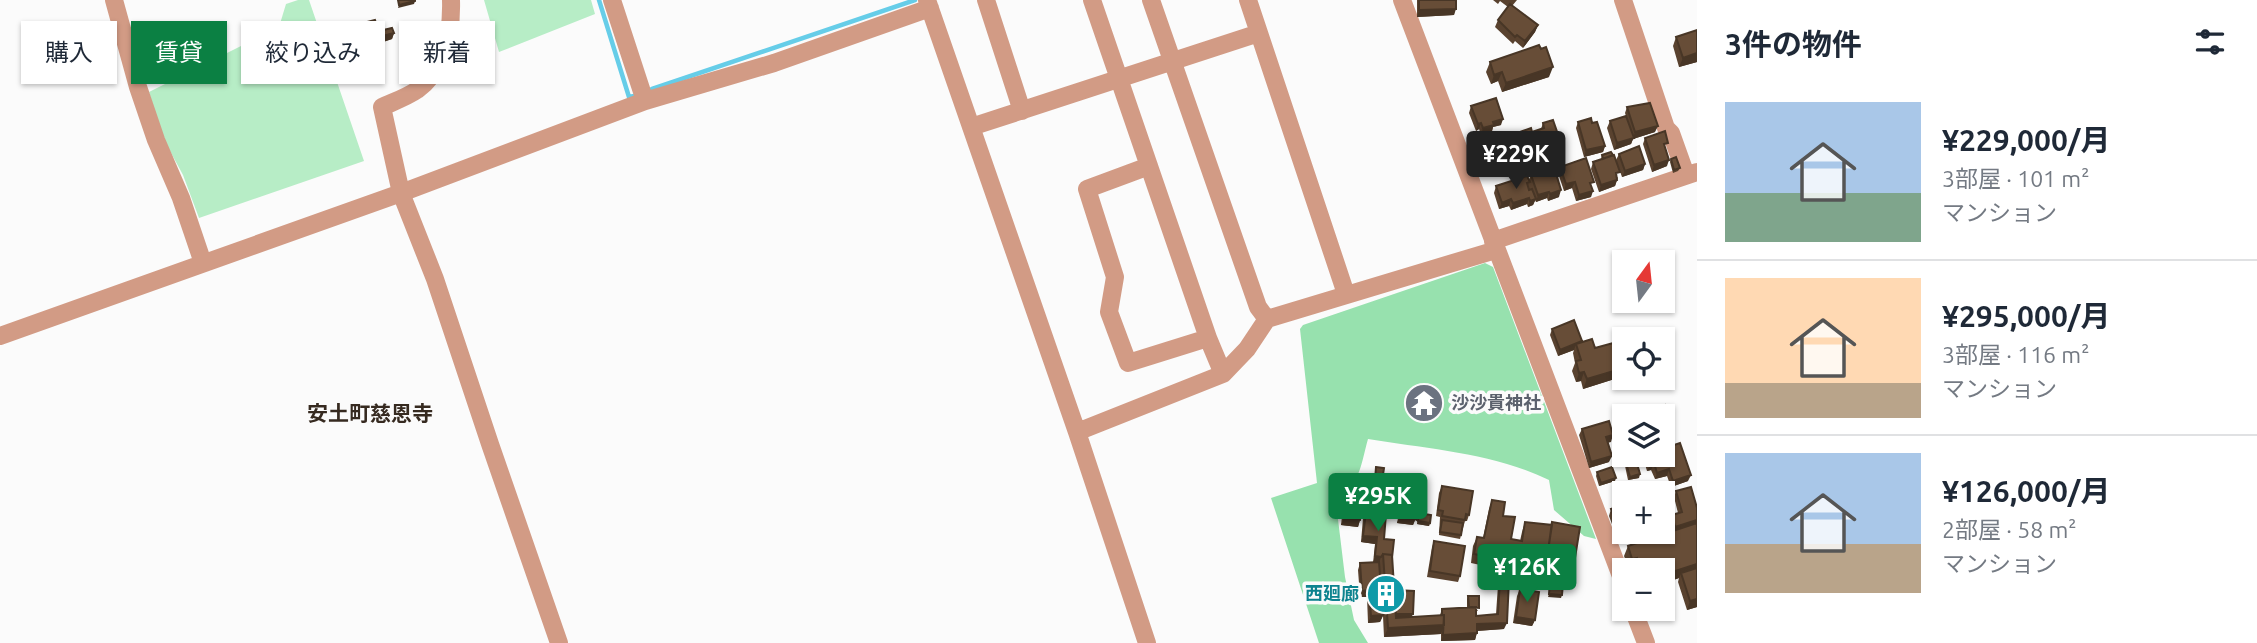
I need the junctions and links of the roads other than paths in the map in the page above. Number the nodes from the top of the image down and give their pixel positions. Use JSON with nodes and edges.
{"nodes":[{"id":1,"x":114,"y":0,"type":"edge"},
{"id":2,"x":451,"y":0,"type":"edge"},
{"id":3,"x":612,"y":0,"type":"edge"},
{"id":4,"x":986,"y":0,"type":"edge"},
{"id":5,"x":1092,"y":0,"type":"edge"},
{"id":6,"x":1152,"y":0,"type":"edge"},
{"id":7,"x":1248,"y":0,"type":"edge"},
{"id":8,"x":1402,"y":0,"type":"edge"},
{"id":9,"x":1623,"y":0,"type":"edge"},
{"id":10,"x":928,"y":4,"type":"edge"},
{"id":11,"x":1259,"y":33,"type":"junction"},
{"id":12,"x":1173,"y":61,"type":"junction"},
{"id":13,"x":1119,"y":79,"type":"junction"},
{"id":14,"x":645,"y":100,"type":"junction"},
{"id":15,"x":1022,"y":111,"type":"junction"},
{"id":16,"x":971,"y":127,"type":"junction"},
{"id":17,"x":1149,"y":166,"type":"junction"},
{"id":18,"x":1692,"y":173,"type":"edge"},
{"id":19,"x":401,"y":193,"type":"junction"},
{"id":20,"x":1494,"y":245,"type":"junction"},
{"id":21,"x":202,"y":263,"type":"junction"},
{"id":22,"x":1346,"y":294,"type":"junction"},
{"id":23,"x":1267,"y":319,"type":"junction"},
{"id":24,"x":0,"y":336,"type":"edge"},
{"id":25,"x":1208,"y":338,"type":"junction"},
{"id":26,"x":1223,"y":373,"type":"junction"},
{"id":27,"x":1077,"y":432,"type":"junction"},
{"id":28,"x":1614,"y":558,"type":"edge"},
{"id":29,"x":1638,"y":621,"type":"edge"},
{"id":30,"x":559,"y":643,"type":"edge"},
{"id":31,"x":1147,"y":643,"type":"edge"},
{"id":32,"x":1646,"y":643,"type":"edge"}],
"edges":[{"from":1,"to":21,"type":"street"},
{"from":2,"to":19,"type":"street"},
{"from":3,"to":14,"type":"street"},
{"from":4,"to":15,"type":"street"},
{"from":5,"to":13,"type":"street"},
{"from":6,"to":12,"type":"street"},
{"from":7,"to":11,"type":"street"},
{"from":8,"to":20,"type":"street"},
{"from":9,"to":18,"type":"street"},
{"from":10,"to":14,"type":"street"},
{"from":10,"to":16,"type":"street"},
{"from":11,"to":12,"type":"street"},
{"from":11,"to":22,"type":"street"},
{"from":12,"to":13,"type":"street"},
{"from":12,"to":23,"type":"street"},
{"from":13,"to":15,"type":"street"},
{"from":13,"to":17,"type":"street"},
{"from":14,"to":19,"type":"street"},
{"from":15,"to":16,"type":"street"},
{"from":16,"to":27,"type":"street"},
{"from":17,"to":25,"type":"street"},
{"from":17,"to":25,"type":"street"},
{"from":18,"to":20,"type":"street"},
{"from":19,"to":21,"type":"street"},
{"from":19,"to":30,"type":"street"},
{"from":20,"to":22,"type":"street"},
{"from":20,"to":28,"type":"street"},
{"from":21,"to":24,"type":"street"},
{"from":22,"to":23,"type":"street"},
{"from":23,"to":26,"type":"street"},
{"from":25,"to":26,"type":"street"},
{"from":26,"to":27,"type":"street"},
{"from":27,"to":31,"type":"street"},
{"from":29,"to":32,"type":"street"}]}
